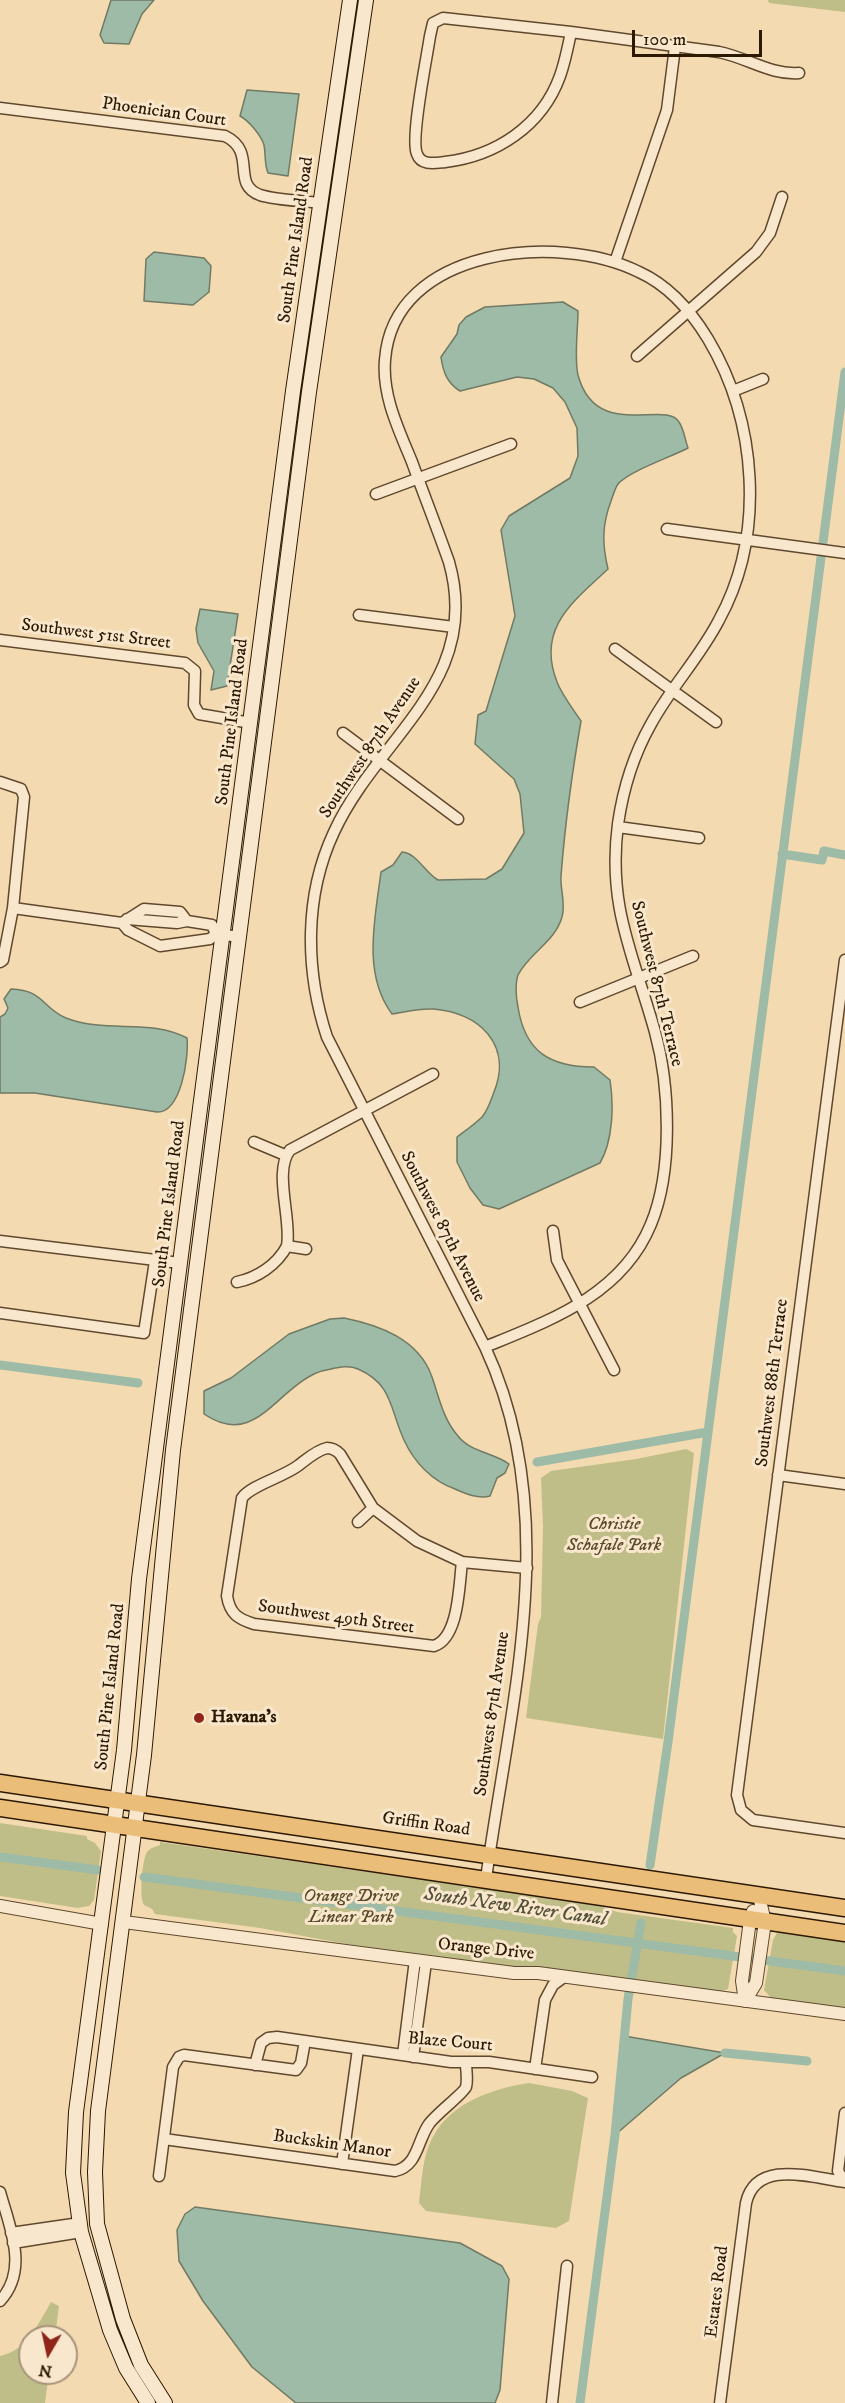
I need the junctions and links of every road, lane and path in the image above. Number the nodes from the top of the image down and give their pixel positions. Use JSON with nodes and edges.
{"nodes":[{"id":1,"x":350,"y":0,"type":"edge"},
{"id":2,"x":366,"y":0,"type":"edge"},
{"id":3,"x":572,"y":32,"type":"junction"},
{"id":4,"x":675,"y":47,"type":"junction"},
{"id":5,"x":799,"y":73,"type":"dead end"},
{"id":6,"x":0,"y":108,"type":"edge"},
{"id":7,"x":782,"y":197,"type":"dead end"},
{"id":8,"x":321,"y":203,"type":"junction"},
{"id":9,"x":615,"y":262,"type":"junction"},
{"id":10,"x":688,"y":312,"type":"junction"},
{"id":11,"x":637,"y":356,"type":"dead end"},
{"id":12,"x":763,"y":379,"type":"dead end"},
{"id":13,"x":733,"y":391,"type":"junction"},
{"id":14,"x":511,"y":444,"type":"dead end"},
{"id":15,"x":418,"y":478,"type":"junction"},
{"id":16,"x":376,"y":494,"type":"dead end"},
{"id":17,"x":667,"y":529,"type":"dead end"},
{"id":18,"x":745,"y":540,"type":"junction"},
{"id":19,"x":845,"y":553,"type":"edge"},
{"id":20,"x":359,"y":615,"type":"dead end"},
{"id":21,"x":454,"y":627,"type":"junction"},
{"id":22,"x":0,"y":640,"type":"edge"},
{"id":23,"x":615,"y":649,"type":"dead end"},
{"id":24,"x":673,"y":690,"type":"junction"},
{"id":25,"x":716,"y":722,"type":"dead end"},
{"id":26,"x":251,"y":723,"type":"junction"},
{"id":27,"x":343,"y":734,"type":"dead end"},
{"id":28,"x":379,"y":761,"type":"junction"},
{"id":29,"x":0,"y":782,"type":"edge"},
{"id":30,"x":459,"y":819,"type":"dead end"},
{"id":31,"x":618,"y":827,"type":"junction"},
{"id":32,"x":699,"y":838,"type":"dead end"},
{"id":33,"x":13,"y":908,"type":"junction"},
{"id":34,"x":157,"y":909,"type":"junction"},
{"id":35,"x":125,"y":921,"type":"junction"},
{"id":36,"x":154,"y":921,"type":"junction"},
{"id":37,"x":187,"y":921,"type":"junction"},
{"id":38,"x":220,"y":934,"type":"junction"},
{"id":39,"x":240,"y":937,"type":"junction"},
{"id":40,"x":145,"y":938,"type":"junction"},
{"id":41,"x":693,"y":956,"type":"dead end"},
{"id":42,"x":845,"y":960,"type":"edge"},
{"id":43,"x":0,"y":962,"type":"edge"},
{"id":44,"x":638,"y":979,"type":"junction"},
{"id":45,"x":580,"y":1002,"type":"dead end"},
{"id":46,"x":433,"y":1074,"type":"dead end"},
{"id":47,"x":364,"y":1111,"type":"junction"},
{"id":48,"x":254,"y":1142,"type":"dead end"},
{"id":49,"x":285,"y":1155,"type":"junction"},
{"id":50,"x":194,"y":1156,"type":"junction"},
{"id":51,"x":211,"y":1158,"type":"junction"},
{"id":52,"x":553,"y":1231,"type":"dead end"},
{"id":53,"x":0,"y":1241,"type":"edge"},
{"id":54,"x":287,"y":1246,"type":"junction"},
{"id":55,"x":306,"y":1249,"type":"dead end"},
{"id":56,"x":155,"y":1261,"type":"junction"},
{"id":57,"x":180,"y":1263,"type":"junction"},
{"id":58,"x":237,"y":1282,"type":"dead end"},
{"id":59,"x":580,"y":1304,"type":"junction"},
{"id":60,"x":0,"y":1313,"type":"edge"},
{"id":61,"x":485,"y":1347,"type":"junction"},
{"id":62,"x":614,"y":1370,"type":"dead end"},
{"id":63,"x":778,"y":1475,"type":"junction"},
{"id":64,"x":845,"y":1485,"type":"edge"},
{"id":65,"x":373,"y":1508,"type":"junction"},
{"id":66,"x":358,"y":1522,"type":"dead end"},
{"id":67,"x":462,"y":1562,"type":"junction"},
{"id":68,"x":527,"y":1568,"type":"junction"},
{"id":69,"x":0,"y":1783,"type":"edge"},
{"id":70,"x":117,"y":1800,"type":"junction"},
{"id":71,"x":139,"y":1803,"type":"junction"},
{"id":72,"x":0,"y":1808,"type":"edge"},
{"id":73,"x":114,"y":1825,"type":"junction"},
{"id":74,"x":845,"y":1833,"type":"edge"},
{"id":75,"x":135,"y":1836,"type":"junction"},
{"id":76,"x":489,"y":1854,"type":"junction"},
{"id":77,"x":486,"y":1879,"type":"junction"},
{"id":78,"x":759,"y":1896,"type":"junction"},
{"id":79,"x":0,"y":1906,"type":"edge"},
{"id":80,"x":845,"y":1908,"type":"edge"},
{"id":81,"x":124,"y":1922,"type":"junction"},
{"id":82,"x":102,"y":1924,"type":"junction"},
{"id":83,"x":757,"y":1928,"type":"junction"},
{"id":84,"x":845,"y":1933,"type":"edge"},
{"id":85,"x":421,"y":1961,"type":"junction"},
{"id":86,"x":564,"y":1977,"type":"junction"},
{"id":87,"x":745,"y":2001,"type":"junction"},
{"id":88,"x":845,"y":2014,"type":"edge"},
{"id":89,"x":305,"y":2041,"type":"junction"},
{"id":90,"x":358,"y":2049,"type":"junction"},
{"id":91,"x":408,"y":2056,"type":"junction"},
{"id":92,"x":466,"y":2063,"type":"junction"},
{"id":93,"x":255,"y":2065,"type":"junction"},
{"id":94,"x":535,"y":2069,"type":"junction"},
{"id":95,"x":592,"y":2077,"type":"dead end"},
{"id":96,"x":845,"y":2113,"type":"edge"},
{"id":97,"x":164,"y":2139,"type":"junction"},
{"id":98,"x":74,"y":2163,"type":"junction"},
{"id":99,"x":96,"y":2163,"type":"junction"},
{"id":100,"x":342,"y":2164,"type":"junction"},
{"id":101,"x":159,"y":2176,"type":"dead end"},
{"id":102,"x":845,"y":2182,"type":"edge"},
{"id":103,"x":0,"y":2192,"type":"edge"},
{"id":104,"x":81,"y":2227,"type":"junction"},
{"id":105,"x":12,"y":2238,"type":"junction"},
{"id":106,"x":567,"y":2266,"type":"dead end"},
{"id":107,"x":0,"y":2301,"type":"edge"},
{"id":108,"x":155,"y":2402,"type":"edge"},
{"id":109,"x":552,"y":2403,"type":"edge"},
{"id":110,"x":720,"y":2403,"type":"edge"}],
"edges":[{"from":1,"to":8,"type":"main road","name":"South Pine Island Road"},
{"from":2,"to":39,"type":"main road","name":"South Pine Island Road"},
{"from":3,"to":3,"type":"street"},
{"from":3,"to":4,"type":"street"},
{"from":4,"to":5,"type":"street"},
{"from":4,"to":9,"type":"street"},
{"from":6,"to":8,"type":"street","name":"Phoenician Court"},
{"from":7,"to":10,"type":"street"},
{"from":8,"to":26,"type":"main road","name":"South Pine Island Road"},
{"from":9,"to":10,"type":"street","name":"Southwest 87th Terrace"},
{"from":9,"to":15,"type":"street","name":"Southwest 87th Avenue"},
{"from":10,"to":11,"type":"street"},
{"from":10,"to":13,"type":"street","name":"Southwest 87th Terrace"},
{"from":12,"to":13,"type":"street"},
{"from":13,"to":18,"type":"street","name":"Southwest 87th Terrace"},
{"from":14,"to":15,"type":"street"},
{"from":15,"to":16,"type":"street"},
{"from":15,"to":21,"type":"street","name":"Southwest 87th Avenue"},
{"from":17,"to":18,"type":"street"},
{"from":18,"to":19,"type":"street"},
{"from":18,"to":24,"type":"street","name":"Southwest 87th Terrace"},
{"from":20,"to":21,"type":"street"},
{"from":21,"to":28,"type":"street","name":"Southwest 87th Avenue"},
{"from":22,"to":26,"type":"street","name":"Southwest 51st Street"},
{"from":23,"to":24,"type":"street"},
{"from":24,"to":25,"type":"street"},
{"from":24,"to":31,"type":"street","name":"Southwest 87th Terrace"},
{"from":26,"to":38,"type":"main road","name":"South Pine Island Road"},
{"from":27,"to":28,"type":"street"},
{"from":28,"to":30,"type":"street"},
{"from":28,"to":47,"type":"street","name":"Southwest 87th Avenue"},
{"from":29,"to":33,"type":"street"},
{"from":31,"to":32,"type":"street"},
{"from":31,"to":44,"type":"street","name":"Southwest 87th Terrace"},
{"from":33,"to":35,"type":"street"},
{"from":33,"to":43,"type":"street"},
{"from":34,"to":35,"type":"street"},
{"from":34,"to":36,"type":"street"},
{"from":34,"to":37,"type":"street"},
{"from":35,"to":36,"type":"street"},
{"from":35,"to":40,"type":"street"},
{"from":36,"to":37,"type":"street"},
{"from":36,"to":40,"type":"street"},
{"from":37,"to":38,"type":"street"},
{"from":38,"to":39,"type":"street"},
{"from":38,"to":40,"type":"street"},
{"from":38,"to":50,"type":"main road","name":"South Pine Island Road"},
{"from":39,"to":51,"type":"main road","name":"South Pine Island Road"},
{"from":41,"to":44,"type":"street"},
{"from":42,"to":63,"type":"street","name":"Southwest 88th Terrace"},
{"from":44,"to":45,"type":"street"},
{"from":44,"to":59,"type":"street","name":"Southwest 87th Terrace"},
{"from":46,"to":47,"type":"street"},
{"from":47,"to":49,"type":"street"},
{"from":47,"to":61,"type":"street","name":"Southwest 87th Avenue"},
{"from":48,"to":49,"type":"street"},
{"from":49,"to":54,"type":"street"},
{"from":50,"to":51,"type":"main road"},
{"from":50,"to":57,"type":"main road","name":"South Pine Island Road"},
{"from":51,"to":71,"type":"main road","name":"South Pine Island Road"},
{"from":52,"to":59,"type":"street"},
{"from":53,"to":56,"type":"street"},
{"from":54,"to":55,"type":"street"},
{"from":54,"to":58,"type":"street"},
{"from":56,"to":57,"type":"street"},
{"from":56,"to":60,"type":"street"},
{"from":57,"to":70,"type":"main road","name":"South Pine Island Road"},
{"from":59,"to":61,"type":"street","name":"Southwest 87th Terrace"},
{"from":59,"to":62,"type":"street"},
{"from":61,"to":68,"type":"street","name":"Southwest 87th Avenue"},
{"from":63,"to":64,"type":"street"},
{"from":63,"to":74,"type":"street","name":"Southwest 88th Terrace"},
{"from":65,"to":66,"type":"street"},
{"from":65,"to":67,"type":"street"},
{"from":65,"to":67,"type":"street","name":"Southwest 49th Street"},
{"from":67,"to":68,"type":"street"},
{"from":68,"to":76,"type":"street","name":"Southwest 87th Avenue"},
{"from":69,"to":70,"type":"main road","name":"Griffin Road"},
{"from":70,"to":71,"type":"main road","name":"Griffin Road"},
{"from":70,"to":73,"type":"main road","name":"South Pine Island Road"},
{"from":71,"to":75,"type":"main road","name":"South Pine Island Road"},
{"from":71,"to":76,"type":"main road","name":"Griffin Road"},
{"from":72,"to":73,"type":"main road"},
{"from":73,"to":75,"type":"main road"},
{"from":73,"to":82,"type":"main road","name":"South Pine Island Road"},
{"from":75,"to":77,"type":"main road"},
{"from":75,"to":81,"type":"main road","name":"South Pine Island Road"},
{"from":76,"to":77,"type":"street","name":"Southwest 87th Avenue"},
{"from":76,"to":78,"type":"main road","name":"Griffin Road"},
{"from":77,"to":83,"type":"main road"},
{"from":78,"to":80,"type":"main road","name":"Griffin Road"},
{"from":78,"to":83,"type":"street"},
{"from":79,"to":82,"type":"street"},
{"from":81,"to":85,"type":"street","name":"Orange Drive"},
{"from":81,"to":99,"type":"main road","name":"South Pine Island Road"},
{"from":82,"to":98,"type":"main road","name":"South Pine Island Road"},
{"from":83,"to":84,"type":"main road"},
{"from":83,"to":87,"type":"street"},
{"from":83,"to":87,"type":"street"},
{"from":85,"to":86,"type":"street","name":"Orange Drive"},
{"from":85,"to":91,"type":"street"},
{"from":86,"to":87,"type":"street","name":"Orange Drive"},
{"from":86,"to":94,"type":"street"},
{"from":87,"to":88,"type":"street","name":"Orange Drive"},
{"from":89,"to":90,"type":"street","name":"Blaze Court"},
{"from":89,"to":93,"type":"street","name":"Blaze Court"},
{"from":89,"to":93,"type":"street"},
{"from":90,"to":91,"type":"street","name":"Blaze Court"},
{"from":90,"to":100,"type":"street"},
{"from":91,"to":92,"type":"street","name":"Blaze Court"},
{"from":92,"to":94,"type":"street","name":"Blaze Court"},
{"from":92,"to":100,"type":"street","name":"Buckskin Manor"},
{"from":93,"to":97,"type":"street"},
{"from":94,"to":95,"type":"street","name":"Blaze Court"},
{"from":96,"to":102,"type":"street"},
{"from":97,"to":100,"type":"street","name":"Buckskin Manor"},
{"from":97,"to":101,"type":"street"},
{"from":98,"to":99,"type":"main road"},
{"from":98,"to":104,"type":"main road","name":"South Pine Island Road"},
{"from":99,"to":108,"type":"main road","name":"South Pine Island Road"},
{"from":102,"to":110,"type":"street","name":"Estates Road"},
{"from":103,"to":105,"type":"street"},
{"from":104,"to":105,"type":"street"},
{"from":104,"to":108,"type":"main road","name":"South Pine Island Road"},
{"from":105,"to":107,"type":"street"},
{"from":106,"to":109,"type":"street"}]}
